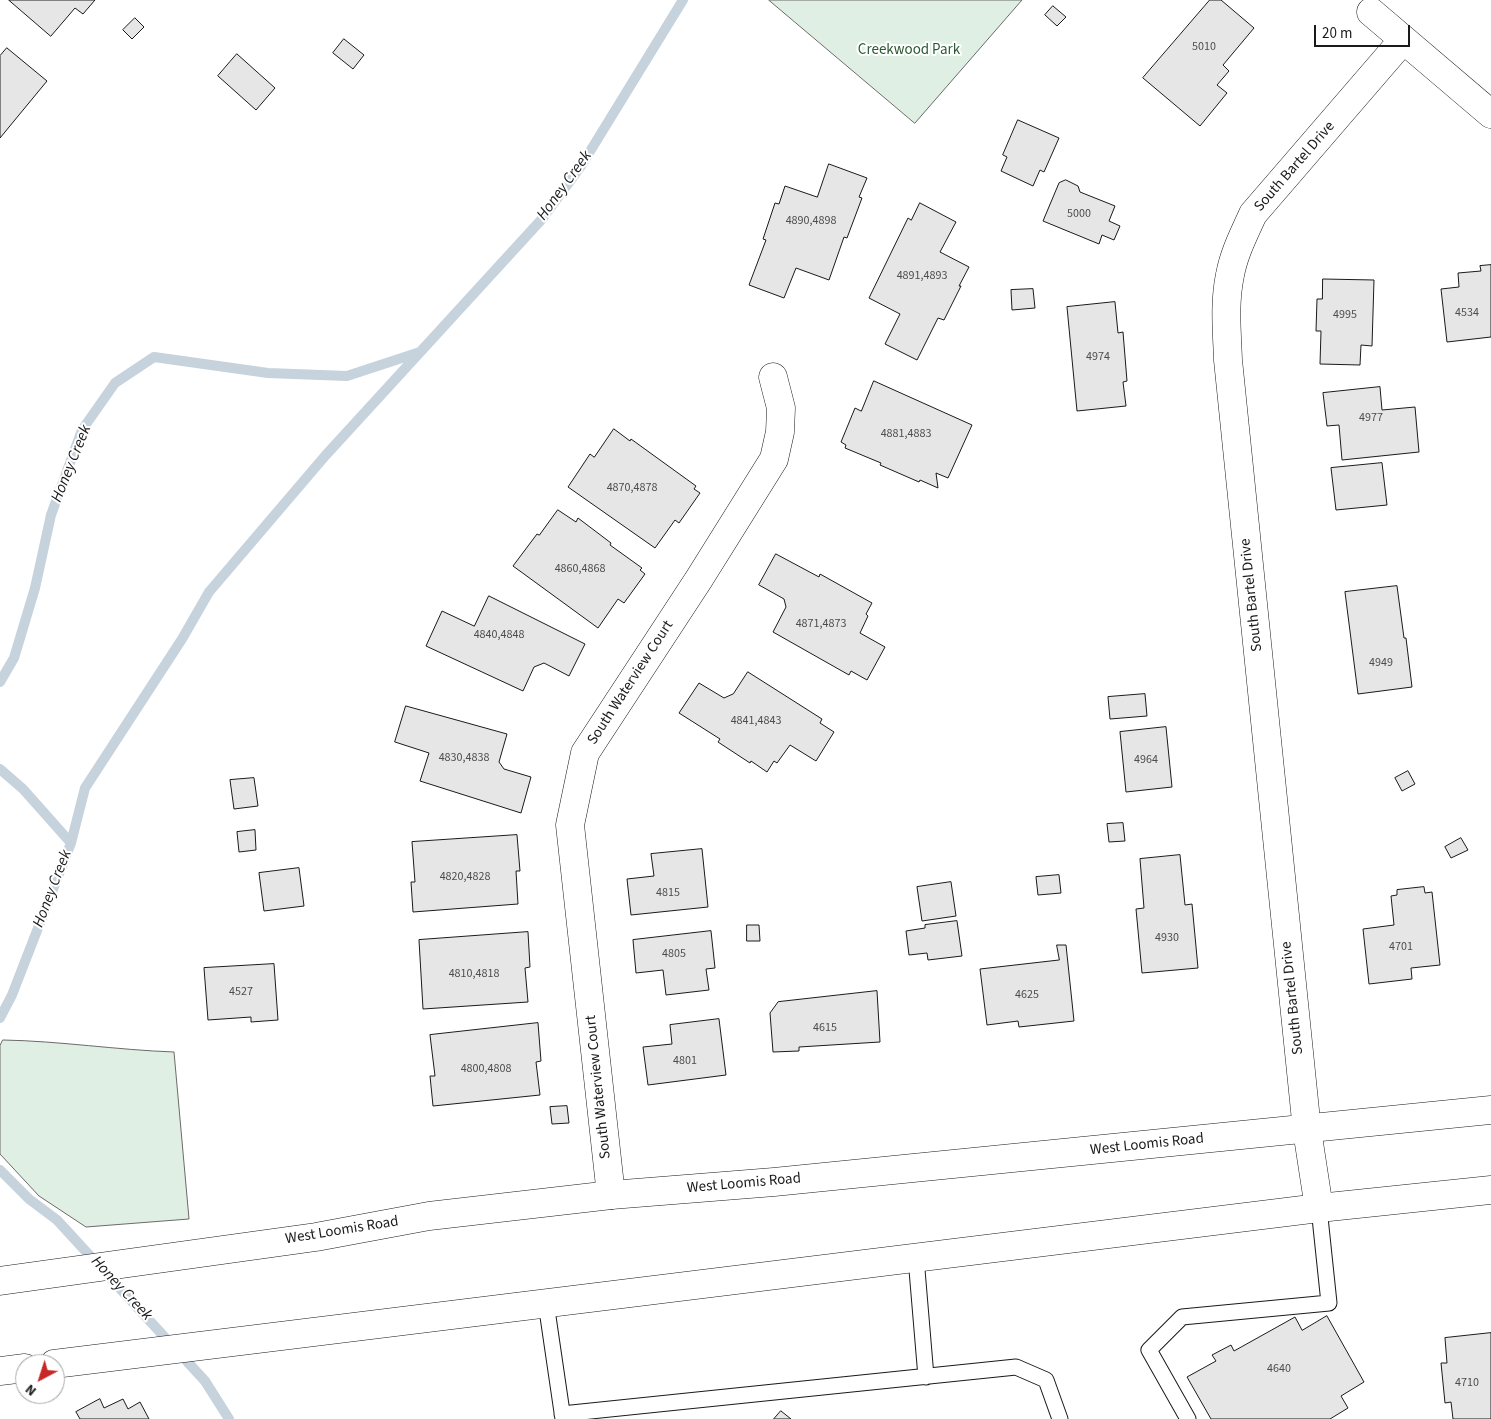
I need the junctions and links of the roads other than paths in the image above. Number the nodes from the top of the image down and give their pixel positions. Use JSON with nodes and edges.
{"nodes":[{"id":1,"x":1371,"y":12,"type":"dead end"},
{"id":2,"x":1403,"y":40,"type":"junction"},
{"id":3,"x":1491,"y":114,"type":"edge"},
{"id":4,"x":773,"y":377,"type":"dead end"},
{"id":5,"x":1491,"y":1110,"type":"edge"},
{"id":6,"x":1307,"y":1130,"type":"junction"},
{"id":7,"x":1491,"y":1190,"type":"edge"},
{"id":8,"x":611,"y":1195,"type":"junction"},
{"id":9,"x":1319,"y":1208,"type":"junction"},
{"id":10,"x":916,"y":1258,"type":"junction"},
{"id":11,"x":0,"y":1281,"type":"edge"},
{"id":12,"x":546,"y":1304,"type":"junction"},
{"id":13,"x":65,"y":1363,"type":"edge"},
{"id":14,"x":15,"y":1369,"type":"edge"},
{"id":15,"x":0,"y":1370,"type":"edge"},
{"id":16,"x":926,"y":1377,"type":"junction"},
{"id":17,"x":563,"y":1417,"type":"edge"},
{"id":18,"x":1060,"y":1419,"type":"edge"},
{"id":19,"x":1188,"y":1419,"type":"edge"}],
"edges":[{"from":1,"to":2,"type":"main road"},
{"from":2,"to":3,"type":"main road"},
{"from":2,"to":6,"type":"main road","name":"South Bartel Drive"},
{"from":4,"to":8,"type":"main road","name":"South Waterview Court"},
{"from":5,"to":6,"type":"main road","name":"West Loomis Road"},
{"from":6,"to":8,"type":"main road","name":"West Loomis Road"},
{"from":6,"to":9,"type":"main road","name":"South Bartel Drive"},
{"from":7,"to":9,"type":"main road"},
{"from":8,"to":11,"type":"main road","name":"West Loomis Road"},
{"from":9,"to":10,"type":"main road"},
{"from":9,"to":19,"type":"lane"},
{"from":10,"to":12,"type":"main road"},
{"from":10,"to":16,"type":"lane"},
{"from":12,"to":13,"type":"main road"},
{"from":12,"to":17,"type":"lane"},
{"from":14,"to":15,"type":"main road"},
{"from":16,"to":17,"type":"lane"},
{"from":16,"to":18,"type":"lane"}]}
